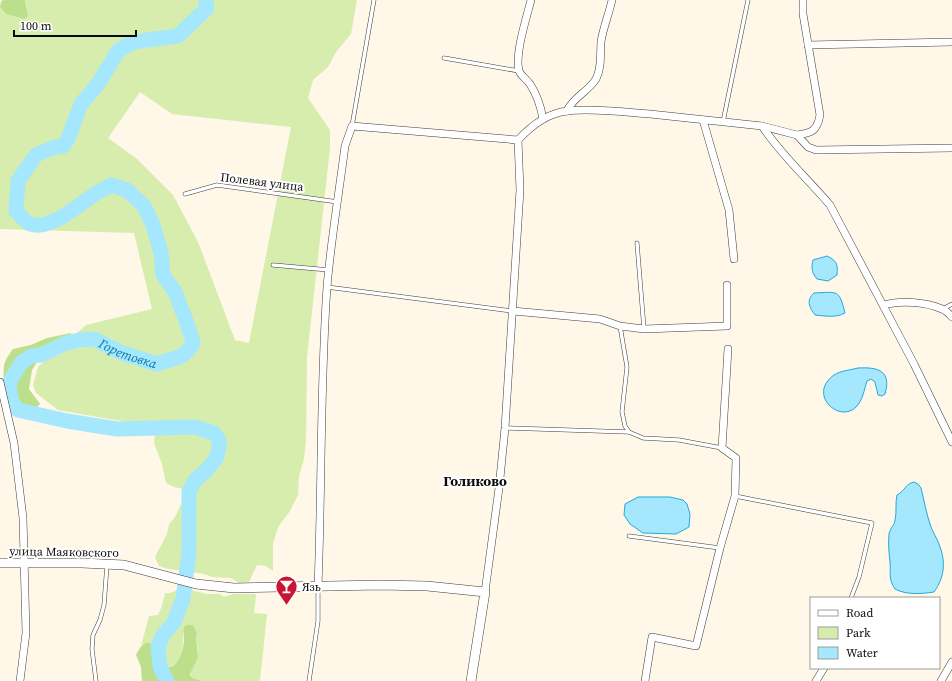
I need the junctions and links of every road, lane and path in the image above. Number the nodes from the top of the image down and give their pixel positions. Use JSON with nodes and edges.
{"nodes":[{"id":1,"x":374,"y":0,"type":"edge"},
{"id":2,"x":531,"y":0,"type":"edge"},
{"id":3,"x":612,"y":0,"type":"edge"},
{"id":4,"x":748,"y":0,"type":"edge"},
{"id":5,"x":802,"y":0,"type":"edge"},
{"id":6,"x":952,"y":42,"type":"edge"},
{"id":7,"x":808,"y":45,"type":"junction"},
{"id":8,"x":444,"y":58,"type":"dead end"},
{"id":9,"x":519,"y":72,"type":"junction"},
{"id":10,"x":567,"y":111,"type":"junction"},
{"id":11,"x":543,"y":119,"type":"junction"},
{"id":12,"x":704,"y":120,"type":"junction"},
{"id":13,"x":723,"y":122,"type":"junction"},
{"id":14,"x":352,"y":126,"type":"junction"},
{"id":15,"x":762,"y":126,"type":"junction"},
{"id":16,"x":797,"y":136,"type":"junction"},
{"id":17,"x":518,"y":140,"type":"junction"},
{"id":18,"x":952,"y":148,"type":"edge"},
{"id":19,"x":185,"y":194,"type":"dead end"},
{"id":20,"x":338,"y":202,"type":"junction"},
{"id":21,"x":637,"y":243,"type":"dead end"},
{"id":22,"x":734,"y":259,"type":"dead end"},
{"id":23,"x":273,"y":265,"type":"dead end"},
{"id":24,"x":329,"y":270,"type":"junction"},
{"id":25,"x":727,"y":285,"type":"dead end"},
{"id":26,"x":327,"y":287,"type":"junction"},
{"id":27,"x":952,"y":304,"type":"edge"},
{"id":28,"x":884,"y":305,"type":"junction"},
{"id":29,"x":944,"y":309,"type":"junction"},
{"id":30,"x":513,"y":311,"type":"junction"},
{"id":31,"x":952,"y":316,"type":"edge"},
{"id":32,"x":620,"y":326,"type":"junction"},
{"id":33,"x":644,"y":329,"type":"junction"},
{"id":34,"x":728,"y":349,"type":"dead end"},
{"id":35,"x":0,"y":382,"type":"edge"},
{"id":36,"x":505,"y":428,"type":"junction"},
{"id":37,"x":629,"y":432,"type":"junction"},
{"id":38,"x":952,"y":442,"type":"edge"},
{"id":39,"x":722,"y":448,"type":"junction"},
{"id":40,"x":735,"y":496,"type":"junction"},
{"id":41,"x":629,"y":536,"type":"dead end"},
{"id":42,"x":720,"y":548,"type":"junction"},
{"id":43,"x":0,"y":563,"type":"edge"},
{"id":44,"x":24,"y":564,"type":"junction"},
{"id":45,"x":107,"y":564,"type":"junction"},
{"id":46,"x":318,"y":586,"type":"junction"},
{"id":47,"x":485,"y":592,"type":"junction"},
{"id":48,"x":851,"y":597,"type":"edge"},
{"id":49,"x":952,"y":662,"type":"edge"},
{"id":50,"x":823,"y":669,"type":"edge"},
{"id":51,"x":20,"y":681,"type":"edge"},
{"id":52,"x":96,"y":681,"type":"edge"},
{"id":53,"x":309,"y":681,"type":"edge"},
{"id":54,"x":471,"y":681,"type":"edge"},
{"id":55,"x":645,"y":681,"type":"edge"},
{"id":56,"x":816,"y":681,"type":"edge"},
{"id":57,"x":941,"y":681,"type":"edge"}],
"edges":[{"from":1,"to":14,"type":"lane"},
{"from":2,"to":9,"type":"street"},
{"from":3,"to":10,"type":"street"},
{"from":4,"to":13,"type":"lane"},
{"from":5,"to":7,"type":"street"},
{"from":6,"to":7,"type":"street"},
{"from":7,"to":16,"type":"street"},
{"from":8,"to":9,"type":"lane"},
{"from":9,"to":11,"type":"street"},
{"from":10,"to":11,"type":"street"},
{"from":10,"to":12,"type":"street"},
{"from":11,"to":17,"type":"street"},
{"from":12,"to":13,"type":"street"},
{"from":12,"to":22,"type":"street"},
{"from":13,"to":15,"type":"street"},
{"from":14,"to":17,"type":"street"},
{"from":14,"to":20,"type":"street"},
{"from":15,"to":16,"type":"street"},
{"from":15,"to":28,"type":"street"},
{"from":16,"to":18,"type":"street"},
{"from":17,"to":30,"type":"street"},
{"from":19,"to":20,"type":"lane","name":"Полевая улица"},
{"from":20,"to":24,"type":"street"},
{"from":21,"to":33,"type":"lane"},
{"from":23,"to":24,"type":"lane"},
{"from":24,"to":26,"type":"street"},
{"from":25,"to":33,"type":"street"},
{"from":26,"to":30,"type":"lane"},
{"from":26,"to":46,"type":"street"},
{"from":27,"to":29,"type":"lane"},
{"from":28,"to":29,"type":"street"},
{"from":28,"to":38,"type":"street"},
{"from":29,"to":31,"type":"street"},
{"from":30,"to":32,"type":"street"},
{"from":30,"to":36,"type":"street"},
{"from":32,"to":33,"type":"street"},
{"from":32,"to":37,"type":"lane"},
{"from":34,"to":39,"type":"street"},
{"from":35,"to":44,"type":"street"},
{"from":36,"to":37,"type":"lane"},
{"from":36,"to":47,"type":"street"},
{"from":37,"to":39,"type":"lane"},
{"from":39,"to":40,"type":"street"},
{"from":40,"to":42,"type":"street"},
{"from":40,"to":48,"type":"lane"},
{"from":41,"to":42,"type":"lane"},
{"from":42,"to":55,"type":"street"},
{"from":43,"to":44,"type":"street","name":"улица Маяковского"},
{"from":44,"to":45,"type":"street","name":"улица Маяковского"},
{"from":44,"to":51,"type":"street"},
{"from":45,"to":46,"type":"street","name":"улица Маяковского"},
{"from":45,"to":52,"type":"lane"},
{"from":46,"to":47,"type":"street","name":"улица Маяковского"},
{"from":46,"to":53,"type":"lane"},
{"from":47,"to":54,"type":"street"},
{"from":49,"to":57,"type":"street"},
{"from":50,"to":56,"type":"street"}]}
